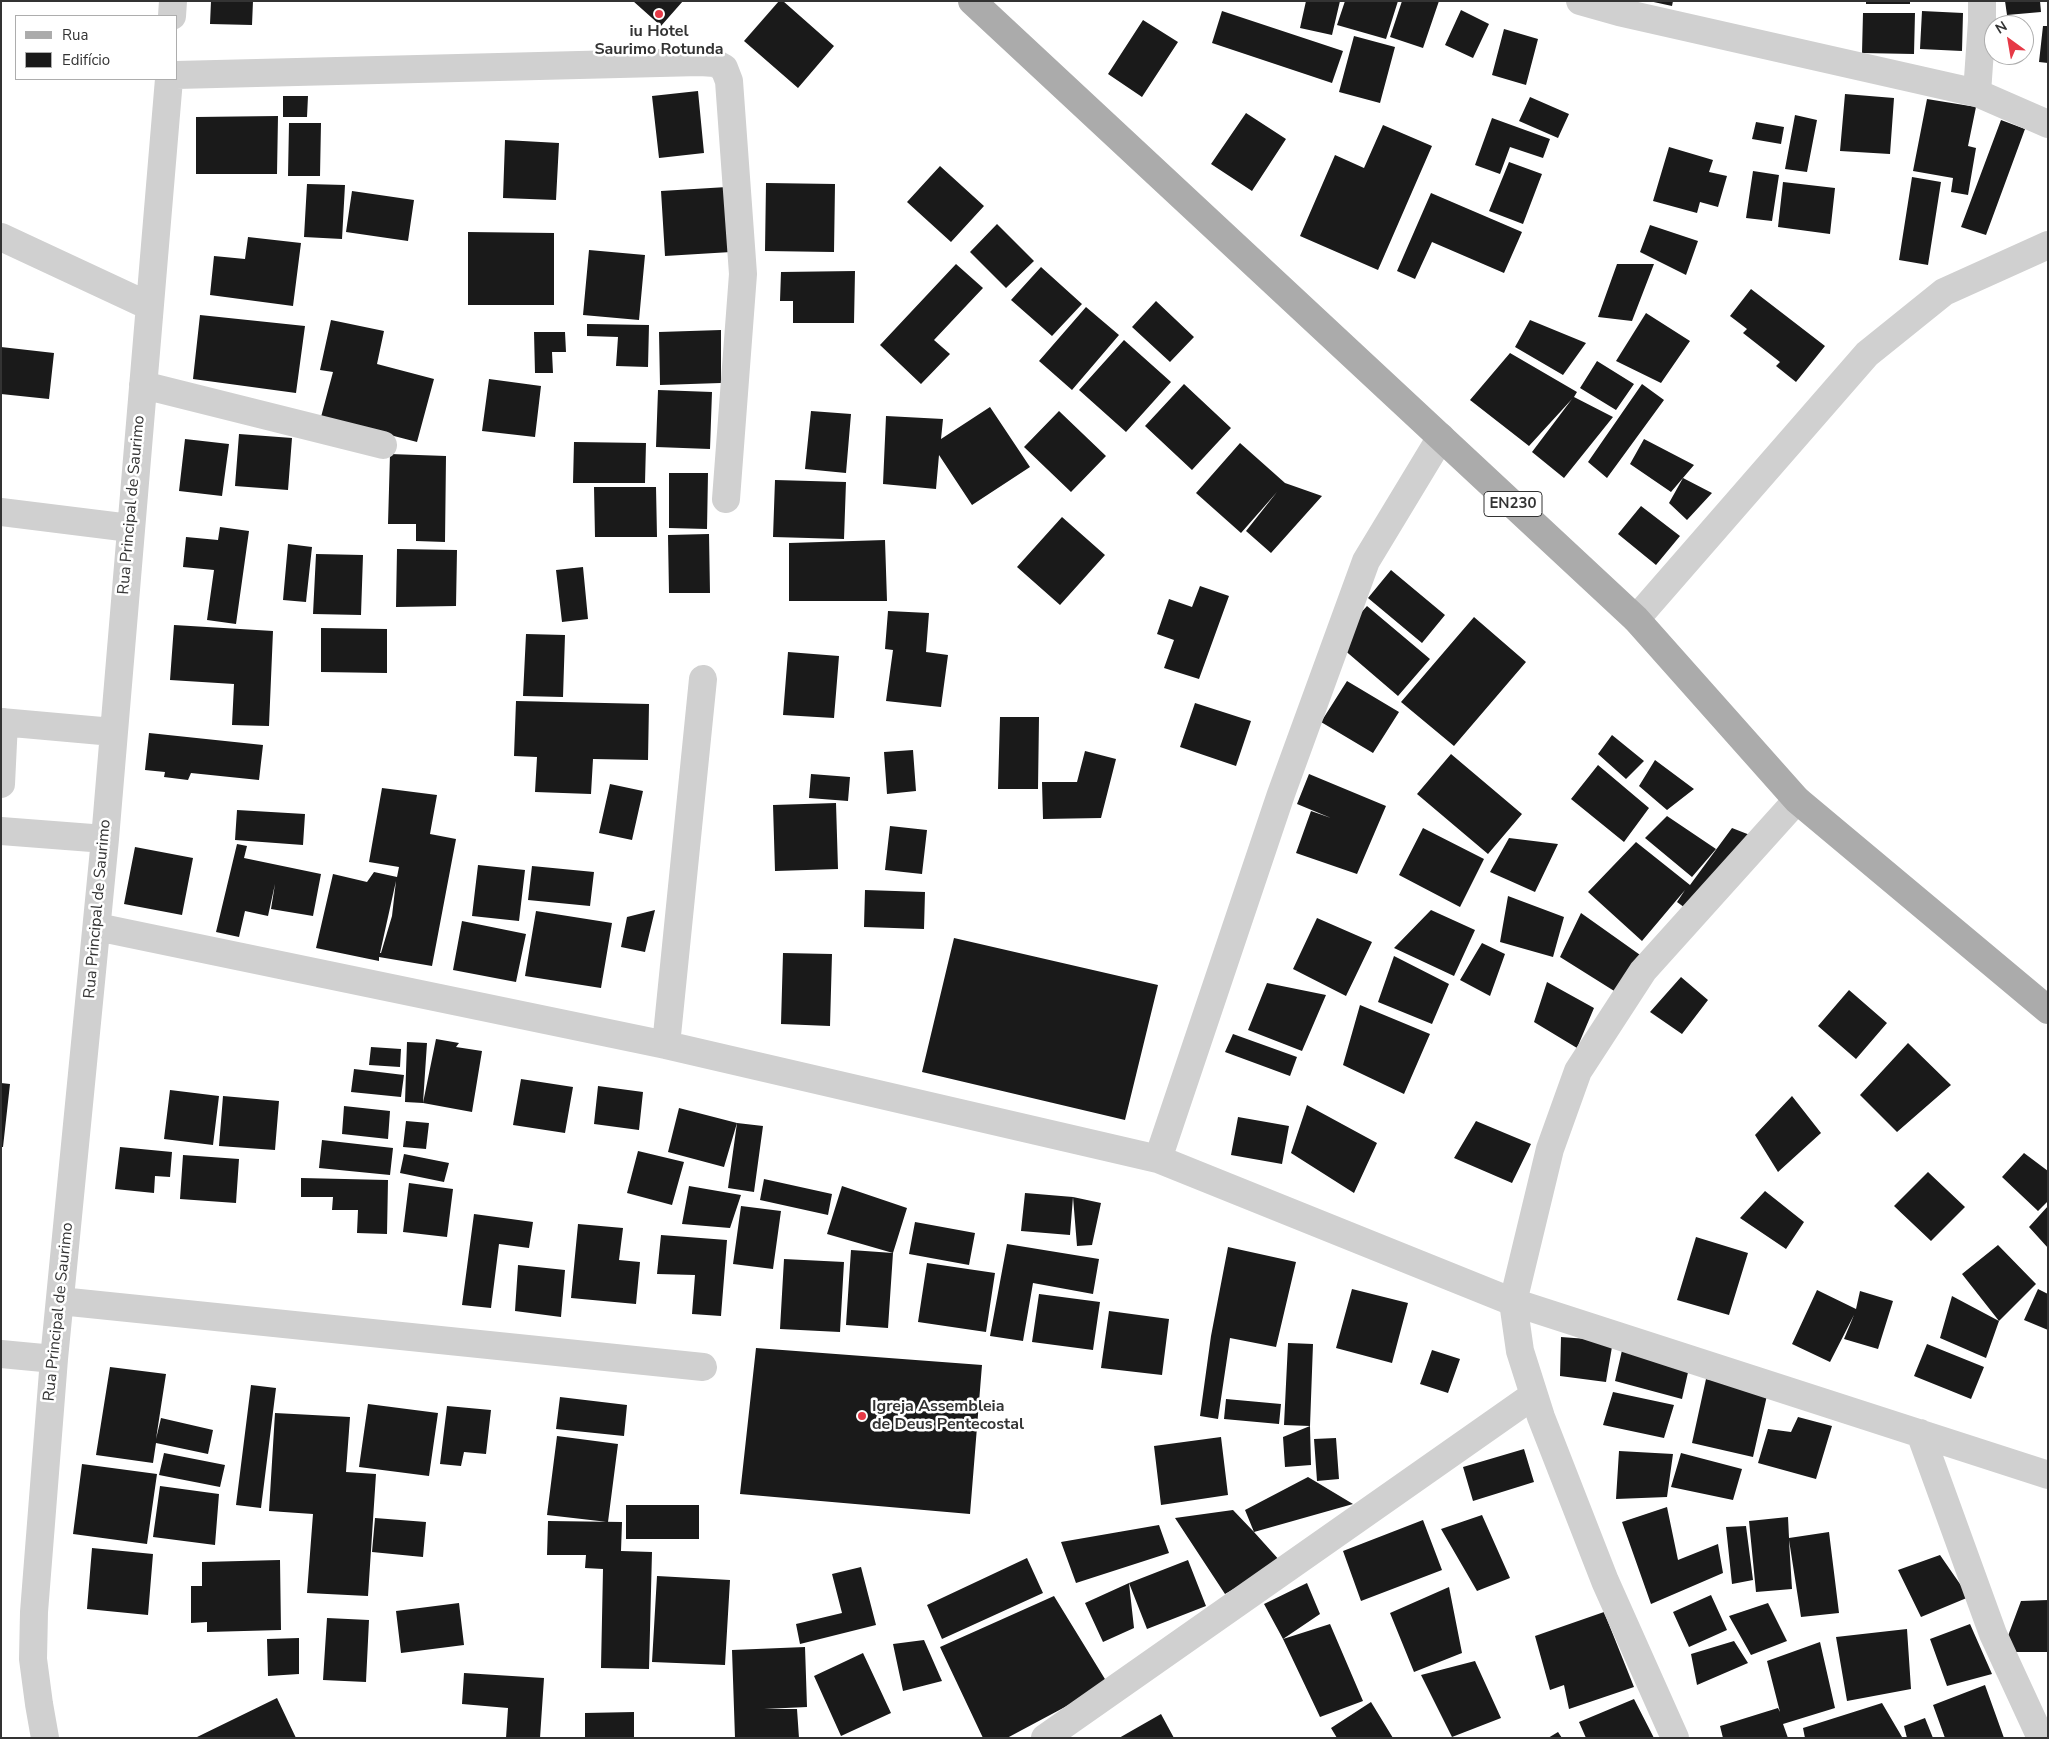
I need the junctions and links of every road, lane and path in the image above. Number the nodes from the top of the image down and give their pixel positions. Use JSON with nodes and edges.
{"nodes":[{"id":1,"x":173,"y":1,"type":"edge"},
{"id":2,"x":972,"y":1,"type":"edge"},
{"id":3,"x":1580,"y":1,"type":"edge"},
{"id":4,"x":1982,"y":1,"type":"edge"},
{"id":5,"x":172,"y":15,"type":"edge"},
{"id":6,"x":178,"y":75,"type":"edge"},
{"id":7,"x":169,"y":80,"type":"edge"},
{"id":8,"x":1977,"y":93,"type":"junction"},
{"id":9,"x":2048,"y":124,"type":"edge"},
{"id":10,"x":1,"y":237,"type":"edge"},
{"id":11,"x":2048,"y":245,"type":"edge"},
{"id":12,"x":149,"y":306,"type":"junction"},
{"id":13,"x":143,"y":385,"type":"junction"},
{"id":14,"x":1441,"y":437,"type":"junction"},
{"id":15,"x":382,"y":445,"type":"dead end"},
{"id":16,"x":726,"y":499,"type":"dead end"},
{"id":17,"x":1,"y":512,"type":"edge"},
{"id":18,"x":130,"y":528,"type":"junction"},
{"id":19,"x":1636,"y":618,"type":"junction"},
{"id":20,"x":703,"y":679,"type":"dead end"},
{"id":21,"x":2,"y":722,"type":"edge"},
{"id":22,"x":113,"y":732,"type":"junction"},
{"id":23,"x":1,"y":784,"type":"edge"},
{"id":24,"x":1797,"y":800,"type":"junction"},
{"id":25,"x":1,"y":831,"type":"edge"},
{"id":26,"x":105,"y":840,"type":"junction"},
{"id":27,"x":97,"y":927,"type":"junction"},
{"id":28,"x":2048,"y":1010,"type":"edge"},
{"id":29,"x":666,"y":1044,"type":"junction"},
{"id":30,"x":1158,"y":1159,"type":"junction"},
{"id":31,"x":60,"y":1301,"type":"junction"},
{"id":32,"x":1513,"y":1302,"type":"junction"},
{"id":33,"x":1,"y":1354,"type":"edge"},
{"id":34,"x":54,"y":1359,"type":"junction"},
{"id":35,"x":703,"y":1367,"type":"dead end"},
{"id":36,"x":1534,"y":1395,"type":"junction"},
{"id":37,"x":1920,"y":1433,"type":"junction"},
{"id":38,"x":2048,"y":1475,"type":"edge"},
{"id":39,"x":45,"y":1738,"type":"edge"},
{"id":40,"x":1045,"y":1738,"type":"edge"},
{"id":41,"x":1675,"y":1738,"type":"edge"},
{"id":42,"x":2041,"y":1738,"type":"edge"}],
"edges":[{"from":1,"to":5,"type":"street"},
{"from":2,"to":14,"type":"main road","number":"EN230"},
{"from":3,"to":8,"type":"street"},
{"from":4,"to":8,"type":"street"},
{"from":6,"to":16,"type":"street"},
{"from":7,"to":12,"type":"street","name":"Rua Principal de Saurimo"},
{"from":8,"to":9,"type":"street"},
{"from":10,"to":12,"type":"street"},
{"from":11,"to":19,"type":"street"},
{"from":12,"to":13,"type":"street","name":"Rua Principal de Saurimo"},
{"from":13,"to":15,"type":"street"},
{"from":13,"to":18,"type":"street","name":"Rua Principal de Saurimo"},
{"from":14,"to":19,"type":"main road","number":"EN230"},
{"from":14,"to":30,"type":"street"},
{"from":17,"to":18,"type":"street"},
{"from":18,"to":22,"type":"street","name":"Rua Principal de Saurimo"},
{"from":19,"to":24,"type":"main road","number":"EN230"},
{"from":20,"to":29,"type":"street"},
{"from":21,"to":22,"type":"street"},
{"from":21,"to":23,"type":"street"},
{"from":22,"to":26,"type":"street","name":"Rua Principal de Saurimo"},
{"from":24,"to":28,"type":"main road","number":"EN230"},
{"from":24,"to":32,"type":"street"},
{"from":25,"to":26,"type":"street"},
{"from":26,"to":27,"type":"street","name":"Rua Principal de Saurimo"},
{"from":27,"to":29,"type":"street"},
{"from":27,"to":31,"type":"street","name":"Rua Principal de Saurimo"},
{"from":29,"to":30,"type":"street"},
{"from":30,"to":32,"type":"street"},
{"from":31,"to":34,"type":"street","name":"Rua Principal de Saurimo"},
{"from":31,"to":35,"type":"street"},
{"from":32,"to":36,"type":"street"},
{"from":32,"to":37,"type":"street"},
{"from":33,"to":34,"type":"street"},
{"from":34,"to":39,"type":"street","name":"Rua Principal de Saurimo"},
{"from":36,"to":40,"type":"street"},
{"from":36,"to":41,"type":"street"},
{"from":37,"to":38,"type":"street"},
{"from":37,"to":42,"type":"street"}]}
